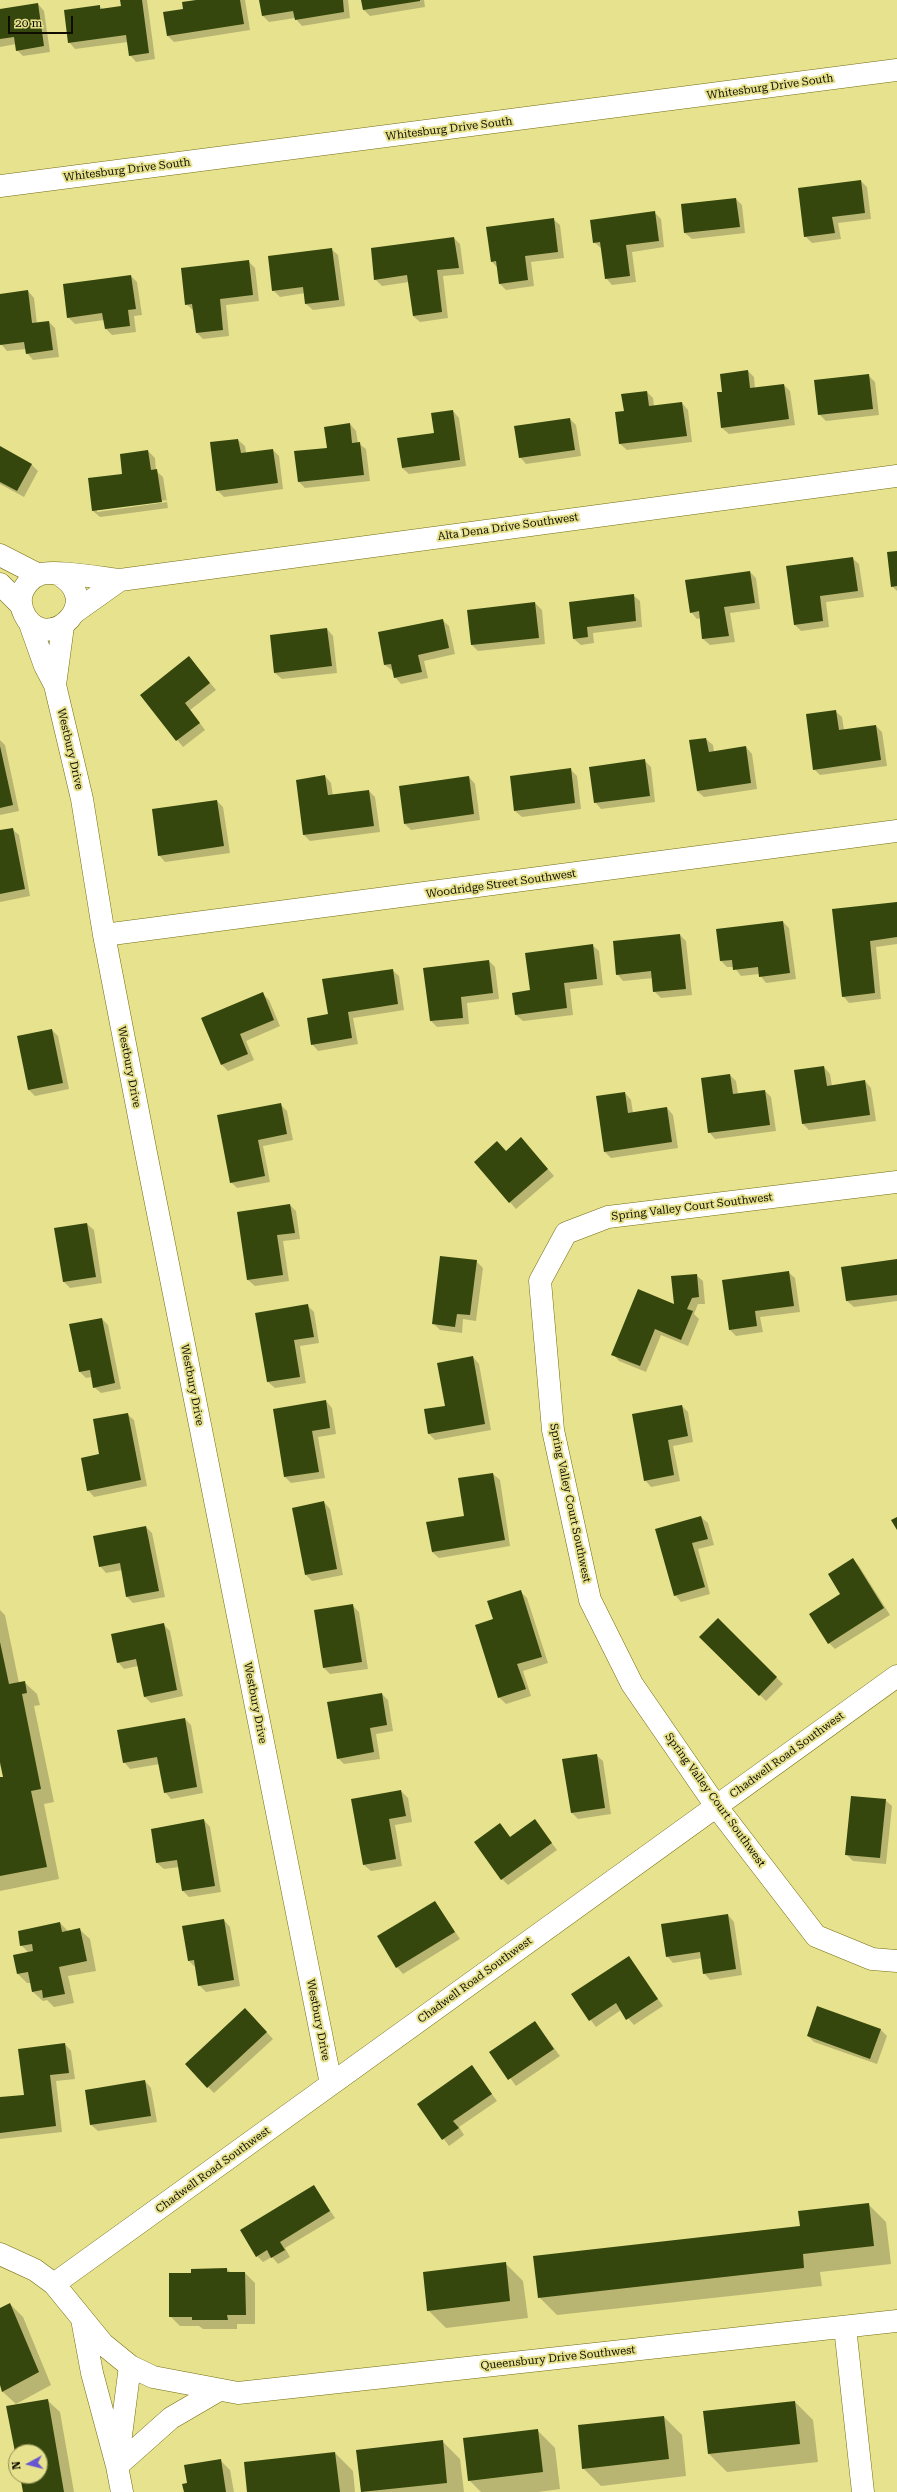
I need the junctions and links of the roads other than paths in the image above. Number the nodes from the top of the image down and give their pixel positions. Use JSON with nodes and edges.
{"nodes":[{"id":1,"x":897,"y":70,"type":"edge"},
{"id":2,"x":0,"y":186,"type":"edge"},
{"id":3,"x":897,"y":476,"type":"edge"},
{"id":4,"x":0,"y":555,"type":"edge"},
{"id":5,"x":48,"y":574,"type":"junction"},
{"id":6,"x":120,"y":580,"type":"junction"},
{"id":7,"x":0,"y":584,"type":"edge"},
{"id":8,"x":25,"y":613,"type":"junction"},
{"id":9,"x":69,"y":619,"type":"junction"},
{"id":10,"x":55,"y":685,"type":"junction"},
{"id":11,"x":897,"y":831,"type":"edge"},
{"id":12,"x":104,"y":936,"type":"junction"},
{"id":13,"x":897,"y":1182,"type":"edge"},
{"id":14,"x":897,"y":1676,"type":"edge"},
{"id":15,"x":716,"y":1806,"type":"junction"},
{"id":16,"x":897,"y":1961,"type":"edge"},
{"id":17,"x":331,"y":2084,"type":"junction"},
{"id":18,"x":0,"y":2254,"type":"edge"},
{"id":19,"x":54,"y":2284,"type":"junction"},
{"id":20,"x":82,"y":2319,"type":"junction"},
{"id":21,"x":897,"y":2321,"type":"edge"},
{"id":22,"x":845,"y":2327,"type":"junction"},
{"id":23,"x":130,"y":2366,"type":"junction"},
{"id":24,"x":219,"y":2390,"type":"junction"},
{"id":25,"x":117,"y":2466,"type":"junction"},
{"id":26,"x":863,"y":2490,"type":"edge"},
{"id":27,"x":122,"y":2492,"type":"edge"}],
"edges":[{"from":1,"to":2,"type":"street","name":"Whitesburg Drive South"},
{"from":3,"to":6,"type":"street","name":"Alta Dena Drive Southwest"},
{"from":4,"to":5,"type":"street"},
{"from":5,"to":6,"type":"street","name":"Alta Dena Drive Southwest"},
{"from":5,"to":8,"type":"street"},
{"from":5,"to":9,"type":"street"},
{"from":6,"to":9,"type":"street","name":"Alta Dena Drive Southwest"},
{"from":7,"to":8,"type":"street","name":"Westbury Drive"},
{"from":8,"to":9,"type":"street"},
{"from":8,"to":10,"type":"street","name":"Westbury Drive"},
{"from":9,"to":10,"type":"street","name":"Westbury Drive"},
{"from":10,"to":12,"type":"street","name":"Westbury Drive"},
{"from":11,"to":12,"type":"street","name":"Woodridge Street Southwest"},
{"from":12,"to":17,"type":"street","name":"Westbury Drive"},
{"from":13,"to":15,"type":"street","name":"Spring Valley Court Southwest"},
{"from":14,"to":15,"type":"street","name":"Chadwell Road Southwest"},
{"from":15,"to":16,"type":"street","name":"Spring Valley Court Southwest"},
{"from":15,"to":17,"type":"street","name":"Chadwell Road Southwest"},
{"from":17,"to":19,"type":"street","name":"Chadwell Road Southwest"},
{"from":18,"to":19,"type":"street","name":"Queensbury Drive Southwest"},
{"from":19,"to":20,"type":"street","name":"Queensbury Drive Southwest"},
{"from":20,"to":23,"type":"street","name":"Queensbury Drive Southwest"},
{"from":20,"to":25,"type":"street","name":"Queensbury Drive Southwest"},
{"from":21,"to":22,"type":"street","name":"Queensbury Drive Southwest"},
{"from":22,"to":24,"type":"street","name":"Queensbury Drive Southwest"},
{"from":22,"to":26,"type":"street"},
{"from":23,"to":24,"type":"street","name":"Queensbury Drive Southwest"},
{"from":23,"to":25,"type":"street"},
{"from":24,"to":25,"type":"street"},
{"from":25,"to":27,"type":"street"}]}
